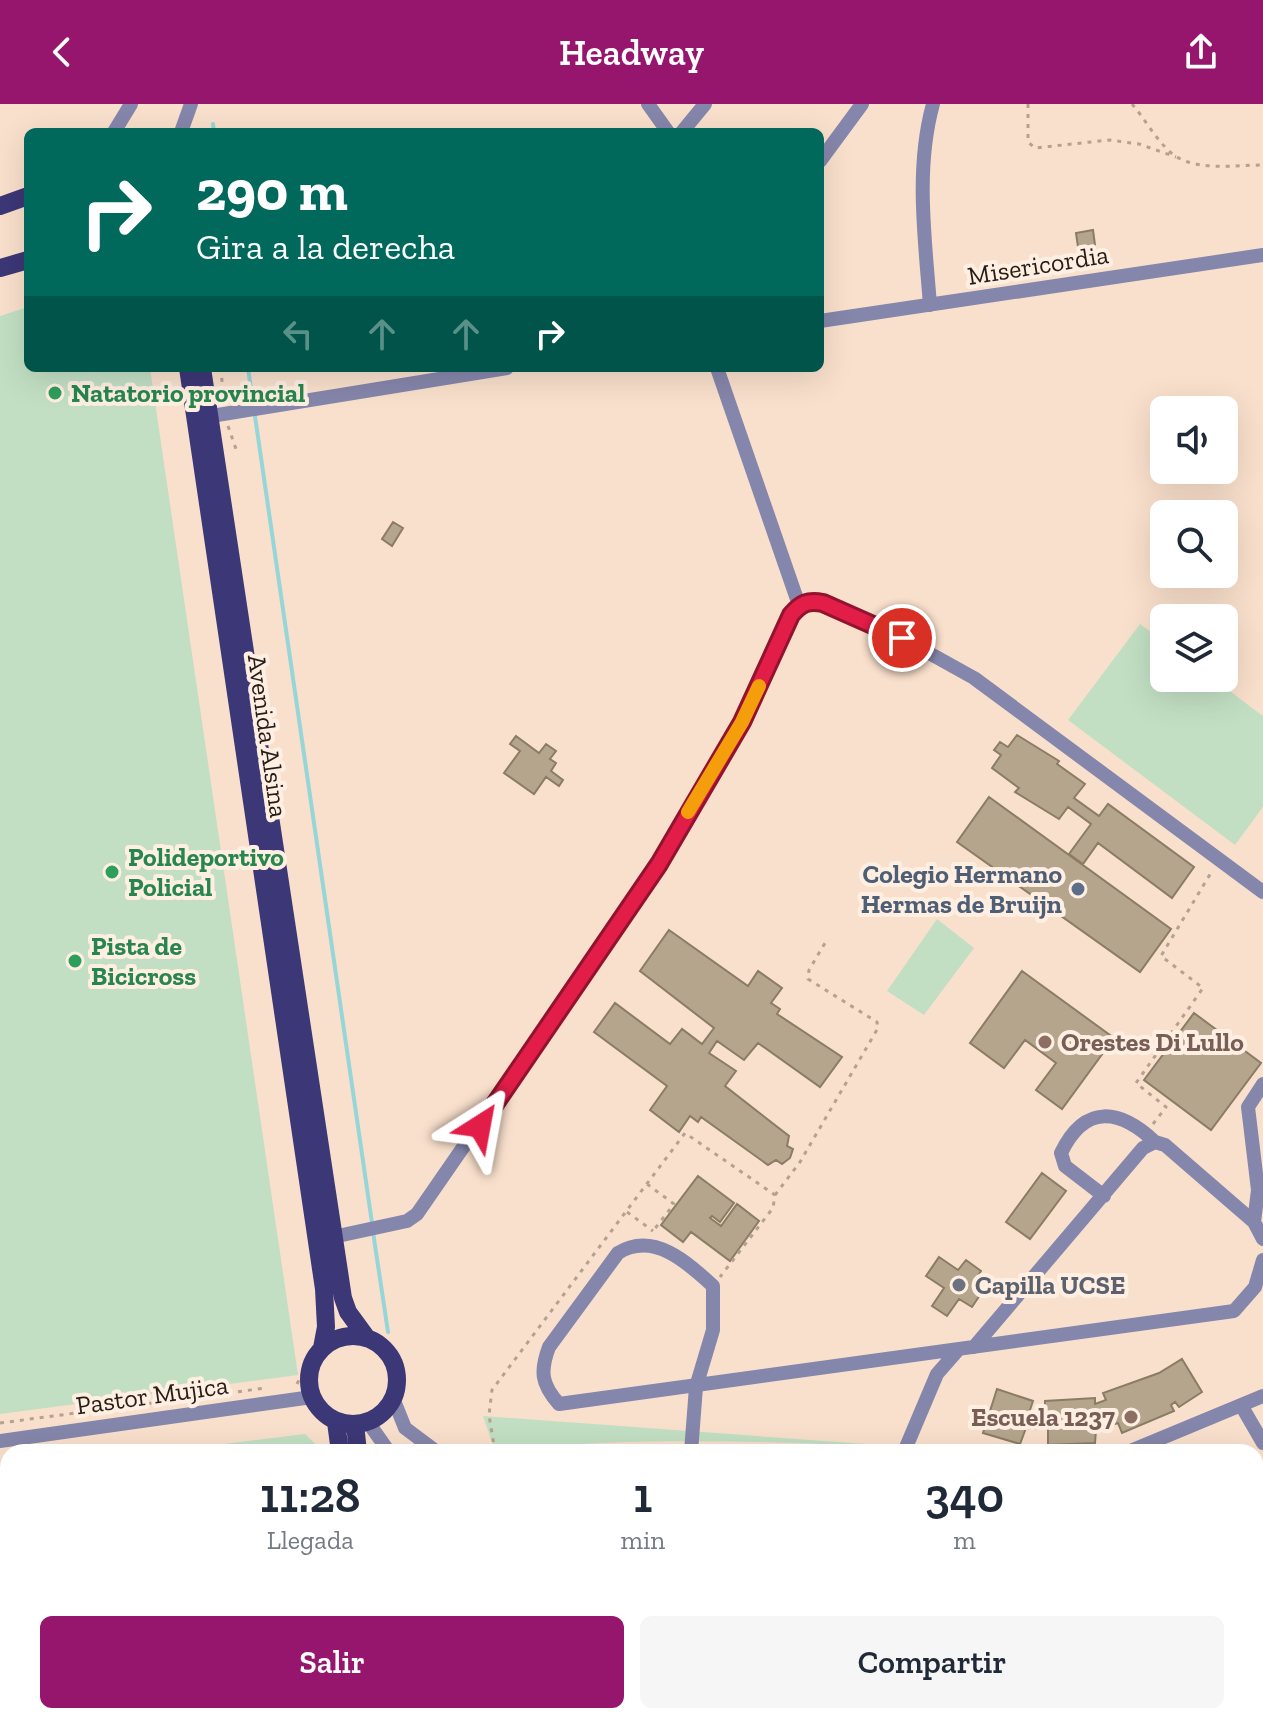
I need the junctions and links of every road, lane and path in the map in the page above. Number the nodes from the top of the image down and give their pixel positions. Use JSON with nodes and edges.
{"nodes":[{"id":1,"x":131,"y":104,"type":"edge"},
{"id":2,"x":191,"y":104,"type":"edge"},
{"id":3,"x":648,"y":104,"type":"edge"},
{"id":4,"x":705,"y":104,"type":"edge"},
{"id":5,"x":862,"y":104,"type":"edge"},
{"id":6,"x":933,"y":104,"type":"edge"},
{"id":7,"x":1028,"y":104,"type":"edge"},
{"id":8,"x":1132,"y":104,"type":"edge"},
{"id":9,"x":116,"y":128,"type":"edge"},
{"id":10,"x":182,"y":128,"type":"edge"},
{"id":11,"x":665,"y":128,"type":"edge"},
{"id":12,"x":685,"y":128,"type":"edge"},
{"id":13,"x":824,"y":156,"type":"edge"},
{"id":14,"x":1176,"y":157,"type":"junction"},
{"id":15,"x":1263,"y":165,"type":"edge"},
{"id":16,"x":24,"y":197,"type":"edge"},
{"id":17,"x":0,"y":206,"type":"edge"},
{"id":18,"x":1263,"y":255,"type":"edge"},
{"id":19,"x":24,"y":261,"type":"edge"},
{"id":20,"x":0,"y":268,"type":"edge"},
{"id":21,"x":930,"y":305,"type":"junction"},
{"id":22,"x":824,"y":320,"type":"edge"},
{"id":23,"x":189,"y":372,"type":"edge"},
{"id":24,"x":202,"y":372,"type":"edge"},
{"id":25,"x":482,"y":372,"type":"edge"},
{"id":26,"x":718,"y":372,"type":"edge"},
{"id":27,"x":202,"y":417,"type":"junction"},
{"id":28,"x":799,"y":605,"type":"junction"},
{"id":29,"x":1219,"y":860,"type":"junction"},
{"id":30,"x":1263,"y":892,"type":"edge"},
{"id":31,"x":825,"y":943,"type":"dead end"},
{"id":32,"x":1263,"y":1084,"type":"edge"},
{"id":33,"x":1150,"y":1138,"type":"junction"},
{"id":34,"x":647,"y":1184,"type":"dead end"},
{"id":35,"x":775,"y":1195,"type":"dead end"},
{"id":36,"x":1104,"y":1196,"type":"junction"},
{"id":37,"x":773,"y":1208,"type":"dead end"},
{"id":38,"x":627,"y":1212,"type":"dead end"},
{"id":39,"x":1254,"y":1222,"type":"junction"},
{"id":40,"x":653,"y":1231,"type":"junction"},
{"id":41,"x":333,"y":1237,"type":"junction"},
{"id":42,"x":1263,"y":1239,"type":"edge"},
{"id":43,"x":660,"y":1247,"type":"junction"},
{"id":44,"x":1263,"y":1260,"type":"edge"},
{"id":45,"x":713,"y":1286,"type":"junction"},
{"id":46,"x":367,"y":1338,"type":"junction"},
{"id":47,"x":974,"y":1347,"type":"junction"},
{"id":48,"x":319,"y":1348,"type":"junction"},
{"id":49,"x":958,"y":1349,"type":"junction"},
{"id":50,"x":283,"y":1386,"type":"dead end"},
{"id":51,"x":696,"y":1387,"type":"junction"},
{"id":52,"x":267,"y":1388,"type":"dead end"},
{"id":53,"x":1263,"y":1396,"type":"edge"},
{"id":54,"x":312,"y":1397,"type":"junction"},
{"id":55,"x":393,"y":1398,"type":"junction"},
{"id":56,"x":1241,"y":1405,"type":"junction"},
{"id":57,"x":336,"y":1422,"type":"junction"},
{"id":58,"x":0,"y":1423,"type":"edge"},
{"id":59,"x":362,"y":1423,"type":"junction"},
{"id":60,"x":0,"y":1441,"type":"edge"},
{"id":61,"x":1263,"y":1443,"type":"edge"},
{"id":62,"x":339,"y":1444,"type":"edge"},
{"id":63,"x":359,"y":1444,"type":"edge"},
{"id":64,"x":382,"y":1444,"type":"edge"},
{"id":65,"x":426,"y":1444,"type":"edge"},
{"id":66,"x":692,"y":1444,"type":"edge"},
{"id":67,"x":907,"y":1444,"type":"edge"},
{"id":68,"x":1147,"y":1444,"type":"edge"}],
"edges":[{"from":1,"to":9,"type":"street"},
{"from":2,"to":10,"type":"street"},
{"from":3,"to":11,"type":"street"},
{"from":4,"to":12,"type":"street"},
{"from":5,"to":13,"type":"street"},
{"from":6,"to":21,"type":"street"},
{"from":7,"to":14,"type":"path"},
{"from":8,"to":14,"type":"path"},
{"from":14,"to":15,"type":"path"},
{"from":16,"to":17,"type":"main road"},
{"from":18,"to":21,"type":"street","name":"Misericordia"},
{"from":19,"to":20,"type":"main road"},
{"from":21,"to":22,"type":"street","name":"Misericordia"},
{"from":23,"to":27,"type":"main road","name":"Avenida Alsina"},
{"from":24,"to":27,"type":"main road","name":"Avenida Alsina"},
{"from":25,"to":27,"type":"street"},
{"from":26,"to":28,"type":"street"},
{"from":27,"to":41,"type":"main road","name":"Avenida Alsina"},
{"from":27,"to":48,"type":"main road","name":"Avenida Alsina"},
{"from":28,"to":29,"type":"street"},
{"from":28,"to":41,"type":"street"},
{"from":29,"to":30,"type":"street"},
{"from":29,"to":33,"type":"path"},
{"from":31,"to":35,"type":"path"},
{"from":32,"to":39,"type":"street"},
{"from":33,"to":36,"type":"street"},
{"from":33,"to":36,"type":"street"},
{"from":33,"to":39,"type":"street"},
{"from":34,"to":40,"type":"path"},
{"from":36,"to":47,"type":"street"},
{"from":37,"to":45,"type":"path"},
{"from":38,"to":40,"type":"path"},
{"from":39,"to":42,"type":"street"},
{"from":40,"to":43,"type":"path"},
{"from":41,"to":46,"type":"main road","name":"Avenida Alsina"},
{"from":43,"to":45,"type":"street"},
{"from":43,"to":51,"type":"street"},
{"from":44,"to":47,"type":"street"},
{"from":45,"to":51,"type":"street"},
{"from":46,"to":48,"type":"main road"},
{"from":46,"to":55,"type":"main road"},
{"from":47,"to":49,"type":"street"},
{"from":48,"to":50,"type":"path"},
{"from":48,"to":54,"type":"main road"},
{"from":49,"to":51,"type":"street"},
{"from":49,"to":67,"type":"street"},
{"from":51,"to":66,"type":"street"},
{"from":52,"to":58,"type":"path"},
{"from":53,"to":56,"type":"street"},
{"from":54,"to":57,"type":"main road"},
{"from":54,"to":60,"type":"street","name":"Pastor Mujica"},
{"from":55,"to":59,"type":"main road"},
{"from":55,"to":65,"type":"street"},
{"from":56,"to":61,"type":"street"},
{"from":56,"to":68,"type":"street"},
{"from":57,"to":59,"type":"main road"},
{"from":57,"to":62,"type":"main road"},
{"from":59,"to":63,"type":"main road"},
{"from":59,"to":64,"type":"street"}]}
